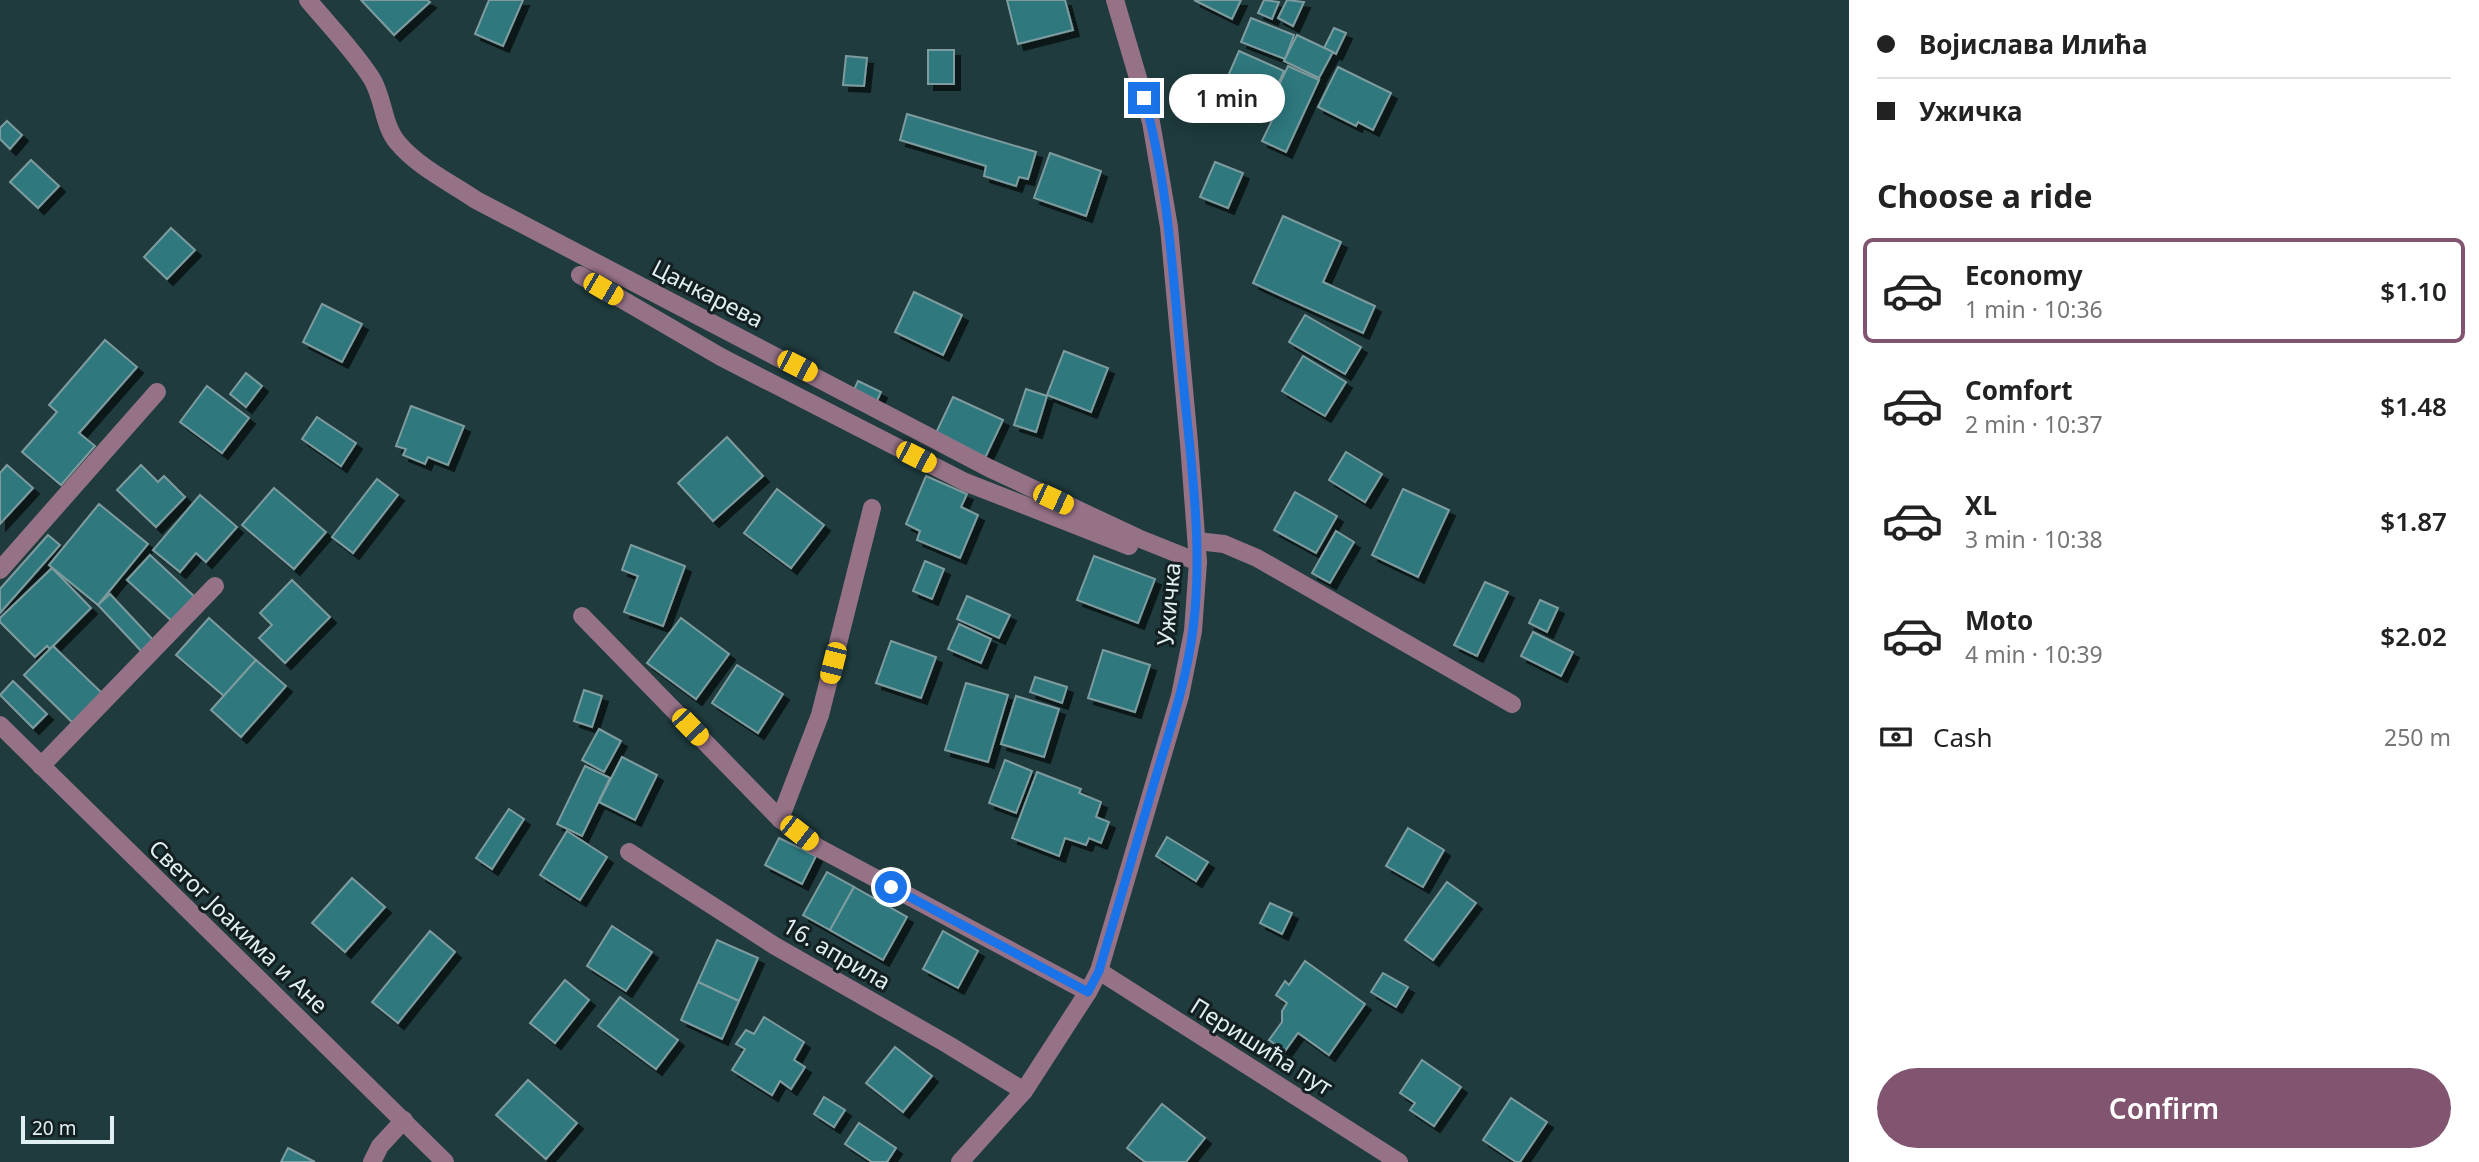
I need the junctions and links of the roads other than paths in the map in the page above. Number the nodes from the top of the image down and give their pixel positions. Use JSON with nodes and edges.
{"nodes":[{"id":1,"x":308,"y":0,"type":"edge"},
{"id":2,"x":1115,"y":0,"type":"edge"},
{"id":3,"x":580,"y":275,"type":"dead end"},
{"id":4,"x":157,"y":393,"type":"dead end"},
{"id":5,"x":872,"y":508,"type":"dead end"},
{"id":6,"x":1197,"y":541,"type":"junction"},
{"id":7,"x":1198,"y":567,"type":"junction"},
{"id":8,"x":0,"y":570,"type":"edge"},
{"id":9,"x":215,"y":586,"type":"dead end"},
{"id":10,"x":582,"y":616,"type":"dead end"},
{"id":11,"x":1512,"y":704,"type":"dead end"},
{"id":12,"x":0,"y":725,"type":"edge"},
{"id":13,"x":41,"y":766,"type":"junction"},
{"id":14,"x":780,"y":819,"type":"junction"},
{"id":15,"x":629,"y":852,"type":"dead end"},
{"id":16,"x":1099,"y":971,"type":"junction"},
{"id":17,"x":1088,"y":992,"type":"junction"},
{"id":18,"x":1024,"y":1091,"type":"junction"},
{"id":19,"x":404,"y":1120,"type":"junction"},
{"id":20,"x":372,"y":1162,"type":"edge"},
{"id":21,"x":445,"y":1162,"type":"edge"},
{"id":22,"x":960,"y":1162,"type":"edge"},
{"id":23,"x":1399,"y":1162,"type":"edge"}],
"edges":[{"from":1,"to":7,"type":"street","name":"Цанкарева"},
{"from":2,"to":6,"type":"street","name":"Ужичка"},
{"from":3,"to":7,"type":"street"},
{"from":4,"to":8,"type":"street"},
{"from":5,"to":14,"type":"street"},
{"from":6,"to":7,"type":"street","name":"Ужичка"},
{"from":6,"to":11,"type":"street"},
{"from":7,"to":16,"type":"street","name":"Ужичка"},
{"from":9,"to":13,"type":"street"},
{"from":10,"to":14,"type":"street"},
{"from":12,"to":13,"type":"street","name":"Светог Јоакима и Ане"},
{"from":13,"to":19,"type":"street","name":"Светог Јоакима и Ане"},
{"from":14,"to":17,"type":"street"},
{"from":15,"to":18,"type":"street","name":"16. априла"},
{"from":16,"to":17,"type":"street","name":"Ужичка"},
{"from":16,"to":23,"type":"street","name":"Перишића пут"},
{"from":17,"to":18,"type":"street","name":"Ужичка"},
{"from":18,"to":22,"type":"street","name":"Ужичка"},
{"from":19,"to":20,"type":"street"},
{"from":19,"to":21,"type":"street","name":"Светог Јоакима и Ане"}]}
